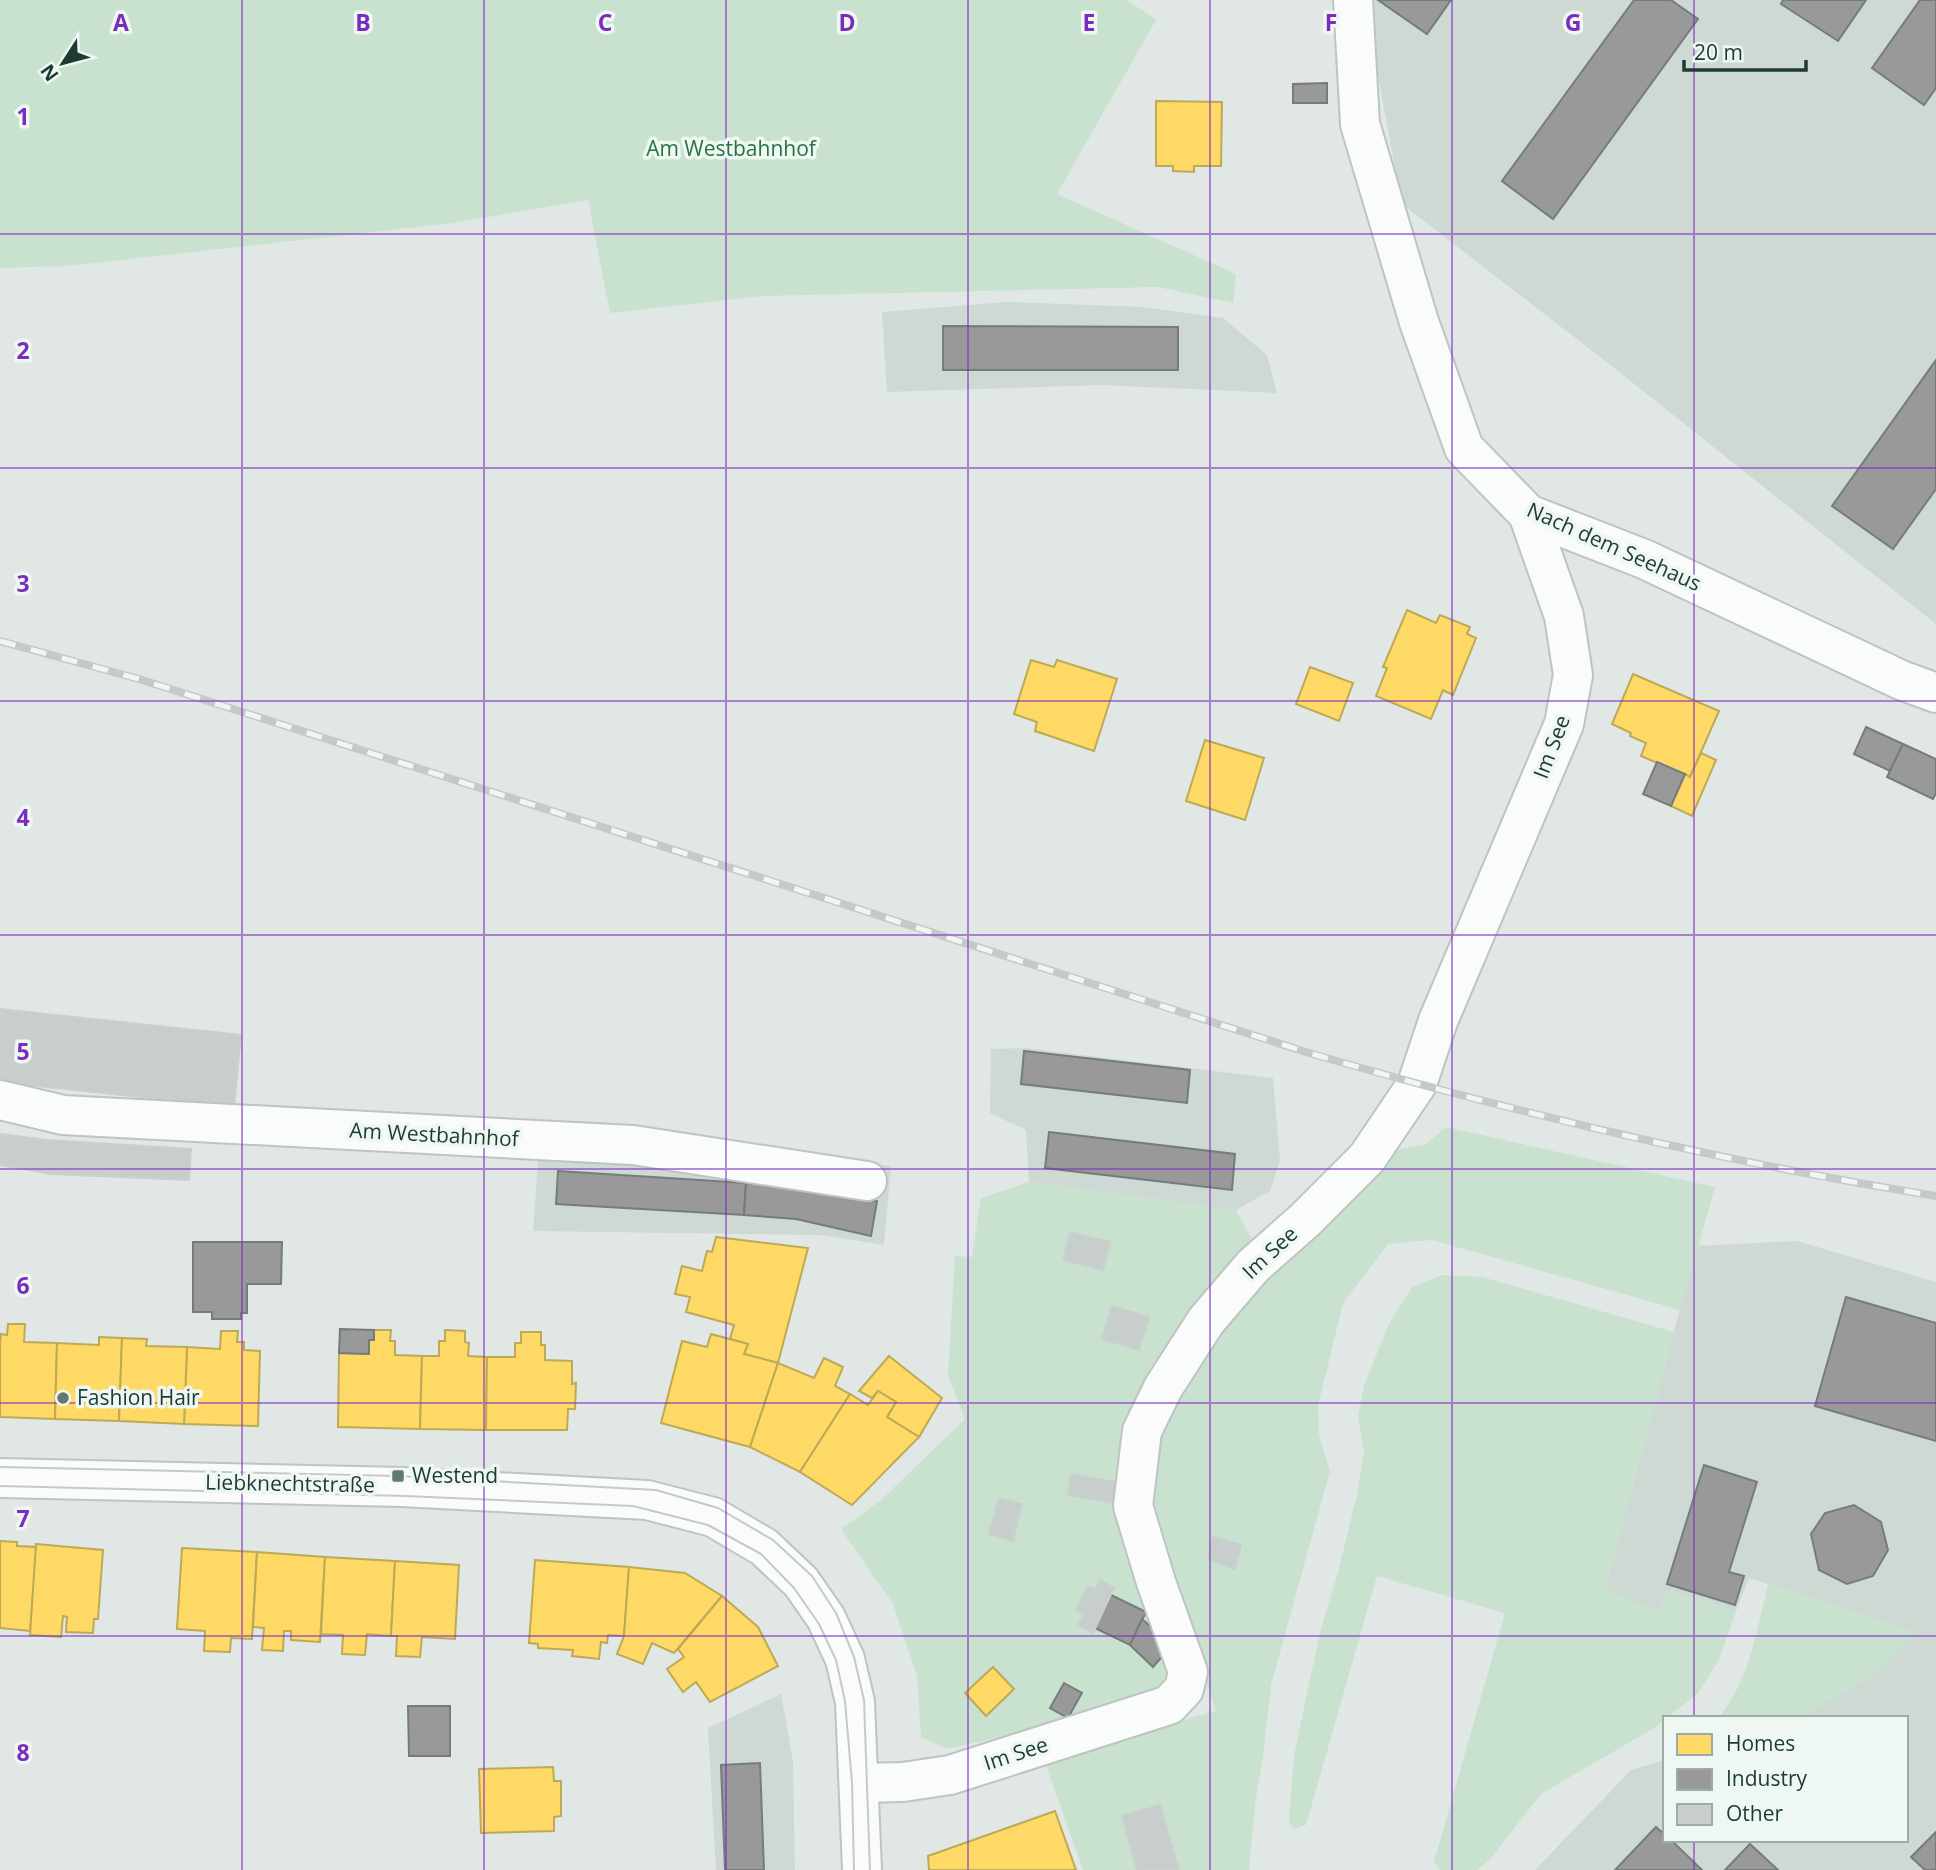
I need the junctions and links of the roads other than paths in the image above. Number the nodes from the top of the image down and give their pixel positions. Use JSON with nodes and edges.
{"nodes":[{"id":1,"x":1353,"y":0,"type":"edge"},
{"id":2,"x":1528,"y":514,"type":"junction"},
{"id":3,"x":1936,"y":693,"type":"edge"},
{"id":4,"x":0,"y":1100,"type":"edge"},
{"id":5,"x":867,"y":1181,"type":"dead end"},
{"id":6,"x":0,"y":1478,"type":"edge"},
{"id":7,"x":860,"y":1783,"type":"junction"},
{"id":8,"x":862,"y":1870,"type":"edge"}],
"edges":[{"from":1,"to":2,"type":"street","name":"Nach dem Seehaus"},
{"from":2,"to":3,"type":"street","name":"Nach dem Seehaus"},
{"from":2,"to":7,"type":"street","name":"Im See"},
{"from":4,"to":5,"type":"street","name":"Am Westbahnhof"},
{"from":6,"to":7,"type":"street","name":"Liebknechtstraße"},
{"from":7,"to":8,"type":"street","name":"Liebknechtstraße"}]}
